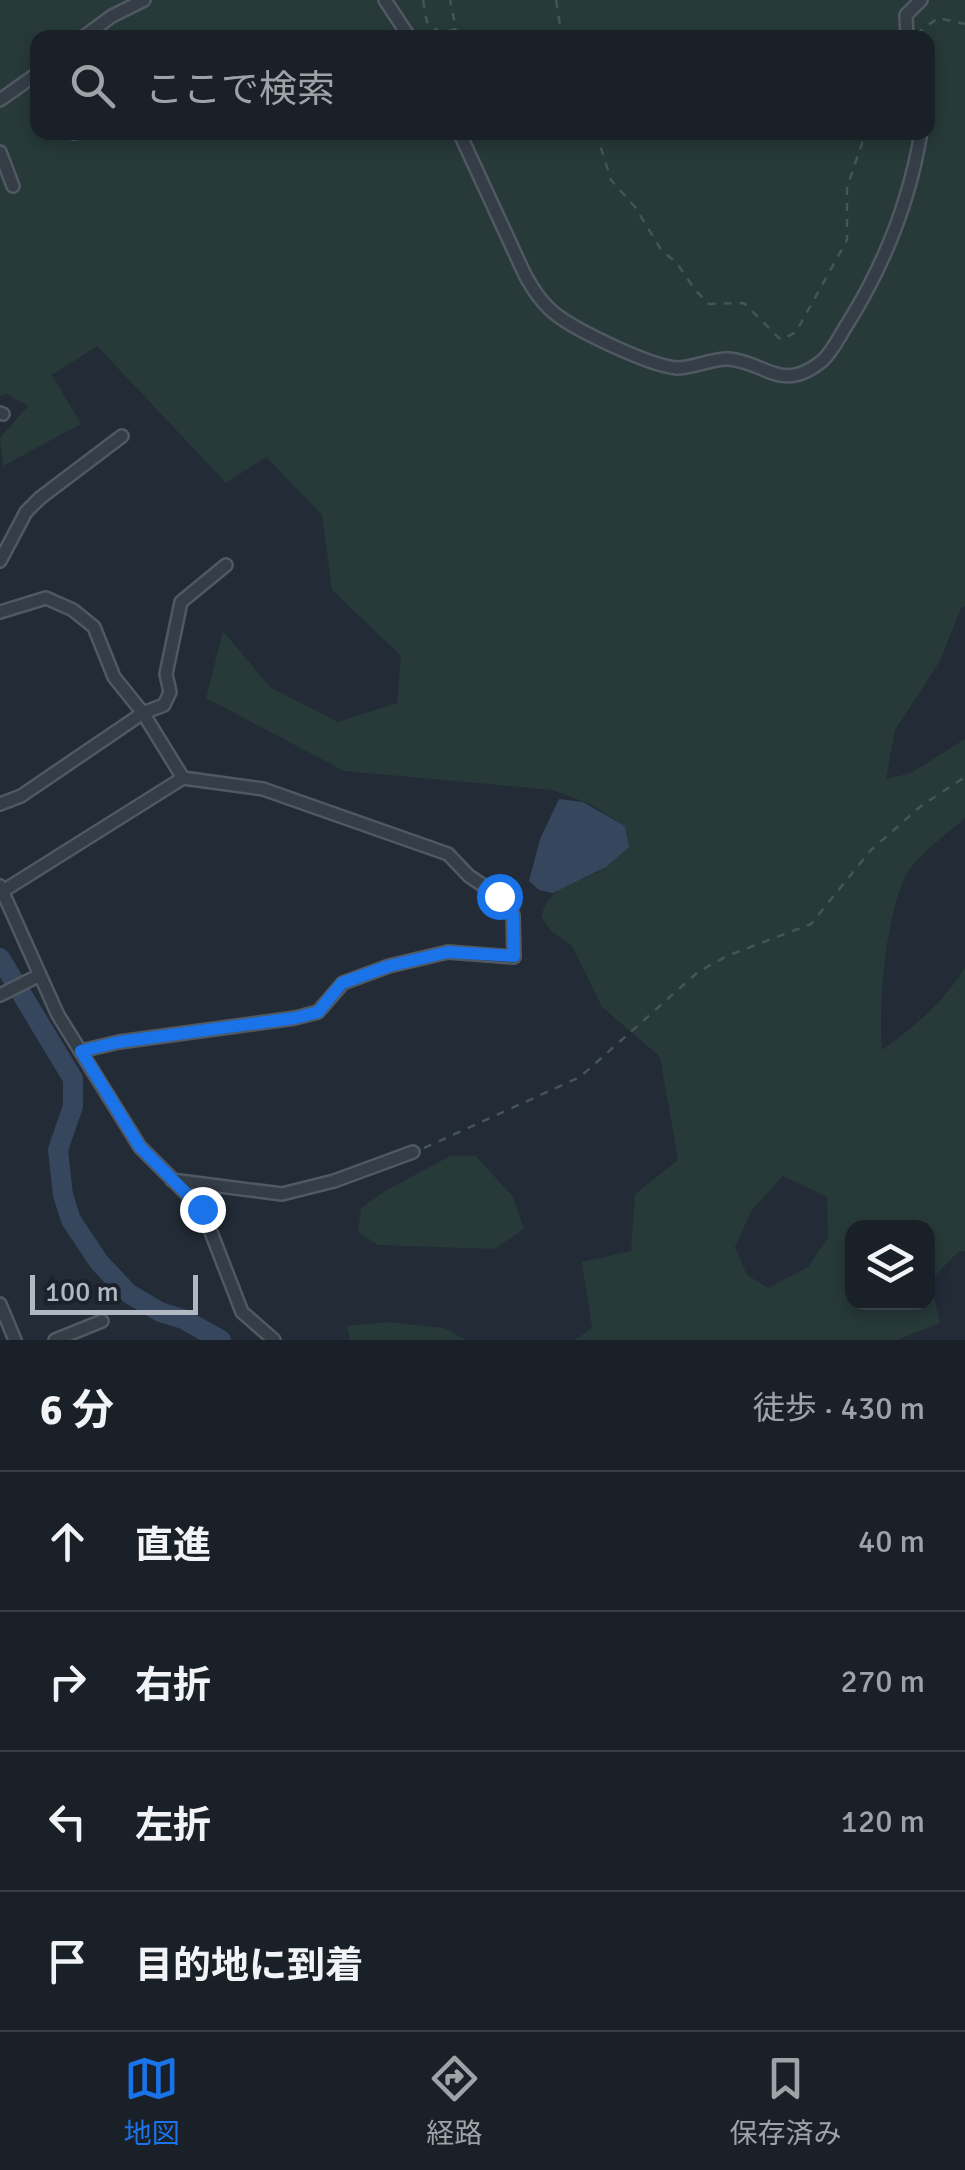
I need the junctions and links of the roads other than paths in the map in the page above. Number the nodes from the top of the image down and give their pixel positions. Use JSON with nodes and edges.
{"nodes":[{"id":1,"x":144,"y":0,"type":"edge"},
{"id":2,"x":385,"y":0,"type":"edge"},
{"id":3,"x":921,"y":0,"type":"edge"},
{"id":4,"x":93,"y":30,"type":"edge"},
{"id":5,"x":405,"y":30,"type":"edge"},
{"id":6,"x":908,"y":30,"type":"edge"},
{"id":7,"x":30,"y":79,"type":"edge"},
{"id":8,"x":0,"y":100,"type":"edge"},
{"id":9,"x":463,"y":140,"type":"edge"},
{"id":10,"x":920,"y":140,"type":"edge"},
{"id":11,"x":0,"y":152,"type":"edge"},
{"id":12,"x":13,"y":186,"type":"dead end"},
{"id":13,"x":122,"y":436,"type":"dead end"},
{"id":14,"x":0,"y":562,"type":"edge"},
{"id":15,"x":226,"y":566,"type":"dead end"},
{"id":16,"x":0,"y":612,"type":"edge"},
{"id":17,"x":143,"y":714,"type":"junction"},
{"id":18,"x":184,"y":778,"type":"junction"},
{"id":19,"x":0,"y":804,"type":"edge"},
{"id":20,"x":1,"y":888,"type":"edge"},
{"id":21,"x":37,"y":976,"type":"junction"},
{"id":22,"x":0,"y":995,"type":"edge"},
{"id":23,"x":81,"y":1051,"type":"junction"},
{"id":24,"x":413,"y":1152,"type":"road end"},
{"id":25,"x":172,"y":1180,"type":"junction"},
{"id":26,"x":0,"y":1304,"type":"edge"},
{"id":27,"x":102,"y":1321,"type":"dead end"},
{"id":28,"x":15,"y":1340,"type":"edge"},
{"id":29,"x":55,"y":1340,"type":"edge"},
{"id":30,"x":274,"y":1340,"type":"edge"}],
"edges":[{"from":1,"to":4,"type":"street"},
{"from":2,"to":5,"type":"street"},
{"from":3,"to":6,"type":"street"},
{"from":7,"to":8,"type":"street"},
{"from":9,"to":10,"type":"street"},
{"from":11,"to":12,"type":"street"},
{"from":13,"to":14,"type":"street"},
{"from":15,"to":17,"type":"street"},
{"from":16,"to":17,"type":"street"},
{"from":17,"to":18,"type":"street"},
{"from":17,"to":19,"type":"street"},
{"from":18,"to":20,"type":"street"},
{"from":18,"to":23,"type":"street"},
{"from":20,"to":21,"type":"street"},
{"from":21,"to":22,"type":"street"},
{"from":21,"to":23,"type":"street"},
{"from":23,"to":25,"type":"street"},
{"from":24,"to":25,"type":"street"},
{"from":25,"to":30,"type":"street"},
{"from":26,"to":28,"type":"street"},
{"from":27,"to":29,"type":"street"}]}
